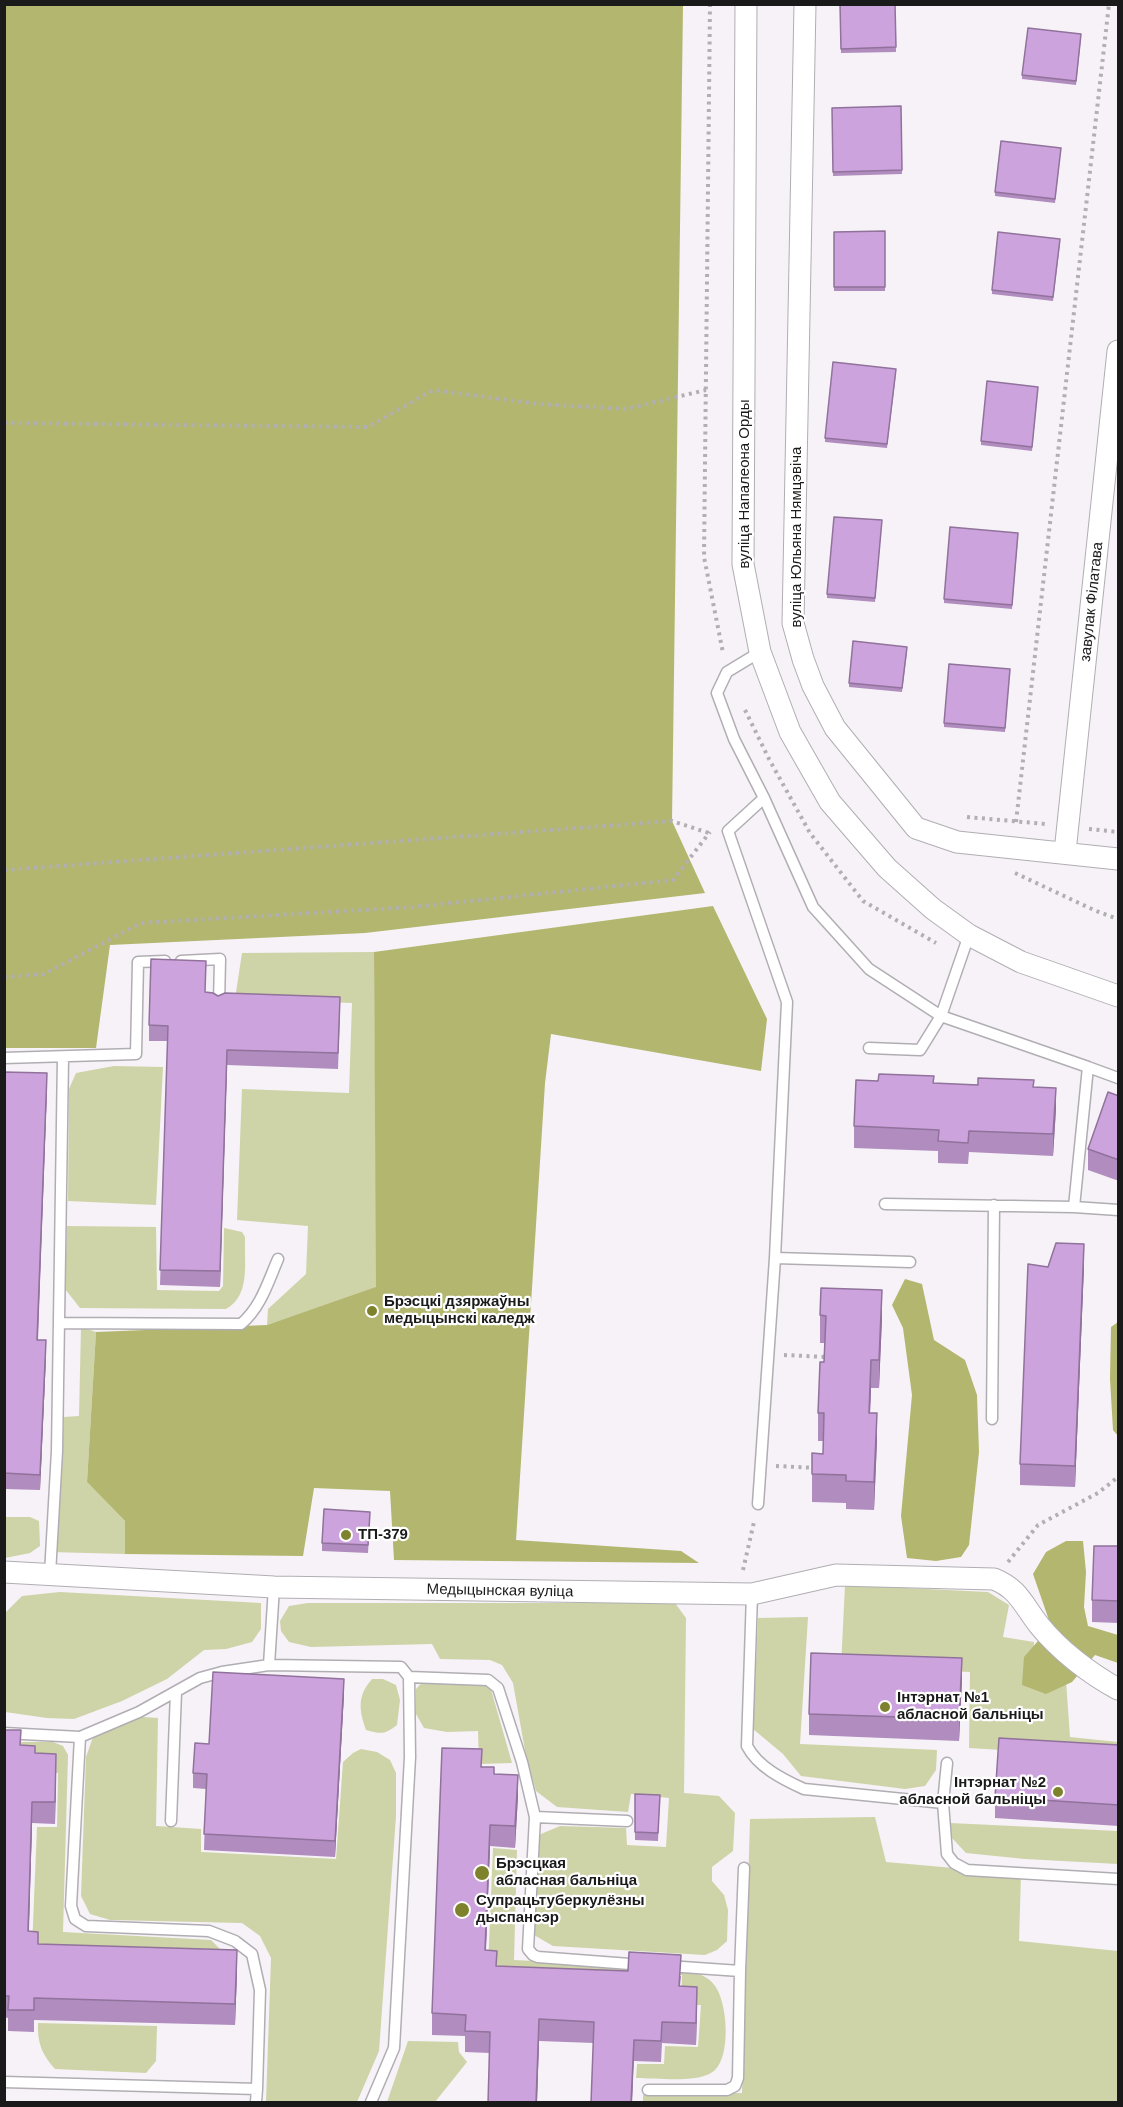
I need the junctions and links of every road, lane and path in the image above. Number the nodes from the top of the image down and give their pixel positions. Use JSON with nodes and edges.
{"nodes":[{"id":1,"x":710,"y":4,"type":"edge"},
{"id":2,"x":746,"y":4,"type":"edge"},
{"id":3,"x":805,"y":4,"type":"edge"},
{"id":4,"x":1109,"y":4,"type":"edge"},
{"id":5,"x":1119,"y":351,"type":"edge"},
{"id":6,"x":706,"y":390,"type":"junction"},
{"id":7,"x":4,"y":423,"type":"edge"},
{"id":8,"x":760,"y":652,"type":"junction"},
{"id":9,"x":727,"y":672,"type":"junction"},
{"id":10,"x":769,"y":759,"type":"dead end"},
{"id":11,"x":753,"y":776,"type":"junction"},
{"id":12,"x":764,"y":798,"type":"junction"},
{"id":13,"x":957,"y":816,"type":"dead end"},
{"id":14,"x":1016,"y":821,"type":"junction"},
{"id":15,"x":716,"y":824,"type":"dead end"},
{"id":16,"x":1068,"y":826,"type":"junction"},
{"id":17,"x":1119,"y":832,"type":"edge"},
{"id":18,"x":709,"y":833,"type":"junction"},
{"id":19,"x":1015,"y":848,"type":"junction"},
{"id":20,"x":1065,"y":852,"type":"junction"},
{"id":21,"x":1119,"y":859,"type":"edge"},
{"id":22,"x":4,"y":870,"type":"edge"},
{"id":23,"x":1119,"y":919,"type":"edge"},
{"id":24,"x":969,"y":935,"type":"junction"},
{"id":25,"x":4,"y":977,"type":"edge"},
{"id":26,"x":1119,"y":996,"type":"edge"},
{"id":27,"x":219,"y":1004,"type":"edge"},
{"id":28,"x":940,"y":1016,"type":"junction"},
{"id":29,"x":869,"y":1048,"type":"dead end"},
{"id":30,"x":63,"y":1057,"type":"junction"},
{"id":31,"x":4,"y":1058,"type":"edge"},
{"id":32,"x":1088,"y":1067,"type":"junction"},
{"id":33,"x":1119,"y":1077,"type":"edge"},
{"id":34,"x":885,"y":1203,"type":"dead end"},
{"id":35,"x":994,"y":1205,"type":"junction"},
{"id":36,"x":1074,"y":1207,"type":"junction"},
{"id":37,"x":1119,"y":1210,"type":"edge"},
{"id":38,"x":776,"y":1258,"type":"junction"},
{"id":39,"x":278,"y":1259,"type":"dead end"},
{"id":40,"x":910,"y":1262,"type":"dead end"},
{"id":41,"x":59,"y":1323,"type":"junction"},
{"id":42,"x":769,"y":1354,"type":"junction"},
{"id":43,"x":826,"y":1357,"type":"edge"},
{"id":44,"x":992,"y":1419,"type":"dead end"},
{"id":45,"x":761,"y":1466,"type":"junction"},
{"id":46,"x":824,"y":1468,"type":"edge"},
{"id":47,"x":1119,"y":1477,"type":"edge"},
{"id":48,"x":758,"y":1504,"type":"joint"},
{"id":49,"x":4,"y":1572,"type":"edge"},
{"id":50,"x":50,"y":1574,"type":"junction"},
{"id":51,"x":994,"y":1579,"type":"junction"},
{"id":52,"x":274,"y":1587,"type":"junction"},
{"id":53,"x":745,"y":1594,"type":"junction"},
{"id":54,"x":269,"y":1665,"type":"junction"},
{"id":55,"x":409,"y":1677,"type":"junction"},
{"id":56,"x":1119,"y":1689,"type":"edge"},
{"id":57,"x":176,"y":1692,"type":"junction"},
{"id":58,"x":4,"y":1733,"type":"edge"},
{"id":59,"x":80,"y":1737,"type":"junction"},
{"id":60,"x":947,"y":1763,"type":"dead end"},
{"id":61,"x":943,"y":1803,"type":"junction"},
{"id":62,"x":535,"y":1817,"type":"junction"},
{"id":63,"x":171,"y":1821,"type":"dead end"},
{"id":64,"x":627,"y":1821,"type":"dead end"},
{"id":65,"x":744,"y":1868,"type":"dead end"},
{"id":66,"x":1119,"y":1879,"type":"edge"},
{"id":67,"x":740,"y":1971,"type":"junction"},
{"id":68,"x":4,"y":2082,"type":"edge"},
{"id":69,"x":257,"y":2089,"type":"junction"},
{"id":70,"x":648,"y":2090,"type":"dead end"},
{"id":71,"x":256,"y":2103,"type":"edge"},
{"id":72,"x":371,"y":2103,"type":"edge"}],
"edges":[{"from":1,"to":6,"type":"path"},
{"from":2,"to":8,"type":"street","name":"вуліца Напалеона Орды"},
{"from":3,"to":19,"type":"street","name":"вуліца Юльяна Нямцэвіча"},
{"from":4,"to":14,"type":"path"},
{"from":5,"to":16,"type":"street","name":"завулак Філатава"},
{"from":6,"to":7,"type":"path"},
{"from":6,"to":9,"type":"path"},
{"from":8,"to":9,"type":"lane"},
{"from":8,"to":24,"type":"street","name":"вуліца Напалеона Орды"},
{"from":9,"to":11,"type":"lane"},
{"from":10,"to":11,"type":"path"},
{"from":11,"to":12,"type":"lane"},
{"from":12,"to":28,"type":"lane"},
{"from":12,"to":38,"type":"lane"},
{"from":13,"to":14,"type":"path"},
{"from":14,"to":16,"type":"path"},
{"from":14,"to":19,"type":"path"},
{"from":15,"to":18,"type":"path"},
{"from":16,"to":17,"type":"path"},
{"from":16,"to":20,"type":"street","name":"завулак Філатава"},
{"from":18,"to":22,"type":"path"},
{"from":18,"to":25,"type":"path"},
{"from":19,"to":20,"type":"street","name":"вуліца Юльяна Нямцэвіча"},
{"from":19,"to":23,"type":"path"},
{"from":20,"to":21,"type":"street","name":"вуліца Юльяна Нямцэвіча"},
{"from":24,"to":26,"type":"street","name":"вуліца Напалеона Орды"},
{"from":24,"to":28,"type":"lane"},
{"from":27,"to":30,"type":"lane"},
{"from":28,"to":29,"type":"lane"},
{"from":28,"to":32,"type":"lane"},
{"from":30,"to":31,"type":"lane"},
{"from":30,"to":41,"type":"lane"},
{"from":32,"to":33,"type":"lane"},
{"from":32,"to":36,"type":"lane"},
{"from":34,"to":35,"type":"lane"},
{"from":35,"to":36,"type":"lane"},
{"from":35,"to":44,"type":"lane"},
{"from":36,"to":37,"type":"lane"},
{"from":38,"to":40,"type":"lane"},
{"from":38,"to":42,"type":"lane"},
{"from":39,"to":41,"type":"lane"},
{"from":41,"to":50,"type":"lane"},
{"from":42,"to":43,"type":"path"},
{"from":42,"to":45,"type":"lane"},
{"from":45,"to":46,"type":"path"},
{"from":45,"to":48,"type":"lane"},
{"from":47,"to":51,"type":"path"},
{"from":48,"to":53,"type":"path"},
{"from":49,"to":50,"type":"street","name":"Медыцынская вуліца"},
{"from":50,"to":52,"type":"street","name":"Медыцынская вуліца"},
{"from":51,"to":53,"type":"street","name":"Медыцынская вуліца"},
{"from":51,"to":56,"type":"street"},
{"from":52,"to":53,"type":"street","name":"Медыцынская вуліца"},
{"from":52,"to":54,"type":"lane"},
{"from":53,"to":61,"type":"lane"},
{"from":54,"to":55,"type":"lane"},
{"from":54,"to":57,"type":"lane"},
{"from":55,"to":62,"type":"lane"},
{"from":55,"to":72,"type":"lane"},
{"from":57,"to":59,"type":"lane"},
{"from":57,"to":63,"type":"lane"},
{"from":58,"to":59,"type":"lane"},
{"from":59,"to":69,"type":"lane"},
{"from":60,"to":61,"type":"lane"},
{"from":61,"to":66,"type":"lane"},
{"from":62,"to":64,"type":"lane"},
{"from":62,"to":67,"type":"lane"},
{"from":65,"to":67,"type":"lane"},
{"from":67,"to":70,"type":"lane"},
{"from":68,"to":69,"type":"lane"},
{"from":69,"to":71,"type":"lane"}]}
